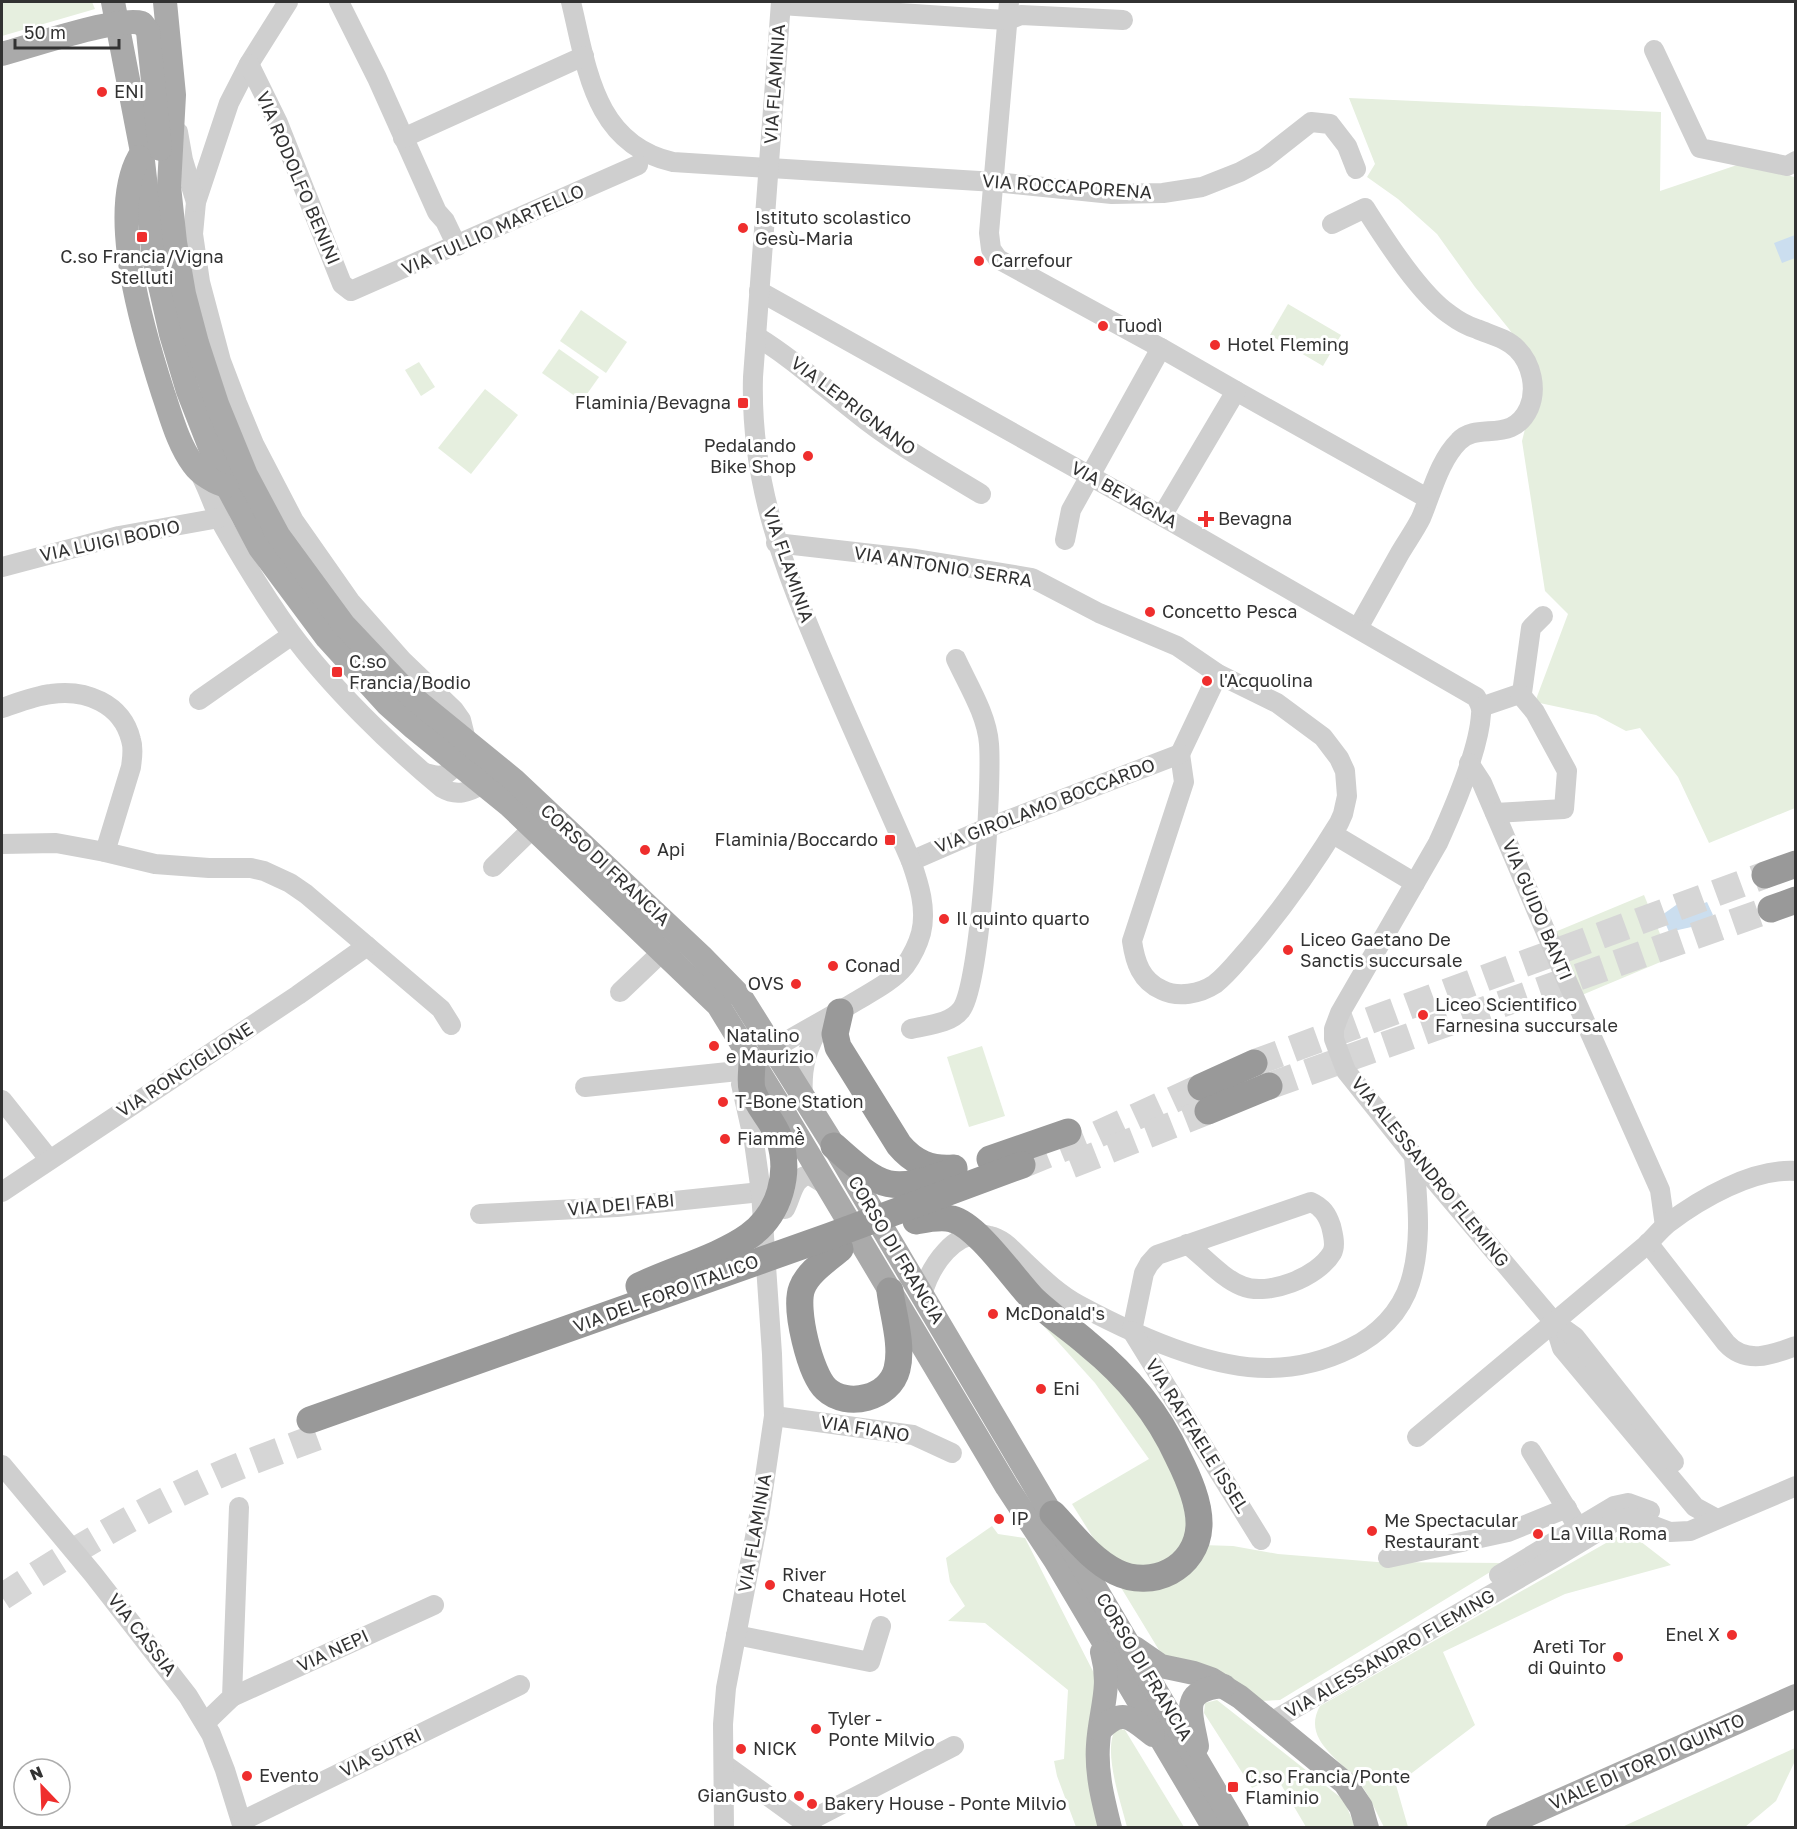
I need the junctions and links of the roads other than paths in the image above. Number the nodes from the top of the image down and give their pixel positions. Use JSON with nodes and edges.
{"nodes":[{"id":1,"x":165,"y":2,"type":"edge"},
{"id":2,"x":288,"y":2,"type":"edge"},
{"id":3,"x":339,"y":2,"type":"edge"},
{"id":4,"x":571,"y":2,"type":"edge"},
{"id":5,"x":781,"y":3,"type":"edge"},
{"id":6,"x":1008,"y":11,"type":"edge"},
{"id":7,"x":115,"y":12,"type":"edge"},
{"id":8,"x":1123,"y":20,"type":"dead end"},
{"id":9,"x":1654,"y":50,"type":"dead end"},
{"id":10,"x":2,"y":54,"type":"edge"},
{"id":11,"x":584,"y":56,"type":"junction"},
{"id":12,"x":249,"y":64,"type":"junction"},
{"id":13,"x":174,"y":101,"type":"junction"},
{"id":14,"x":403,"y":138,"type":"junction"},
{"id":15,"x":142,"y":152,"type":"junction"},
{"id":16,"x":1796,"y":161,"type":"edge"},
{"id":17,"x":638,"y":165,"type":"dead end"},
{"id":18,"x":769,"y":168,"type":"junction"},
{"id":19,"x":1356,"y":169,"type":"dead end"},
{"id":20,"x":995,"y":182,"type":"junction"},
{"id":21,"x":169,"y":186,"type":"junction"},
{"id":22,"x":196,"y":202,"type":"junction"},
{"id":23,"x":1332,"y":224,"type":"dead end"},
{"id":24,"x":451,"y":249,"type":"junction"},
{"id":25,"x":348,"y":290,"type":"joint"},
{"id":26,"x":759,"y":291,"type":"junction"},
{"id":27,"x":756,"y":336,"type":"junction"},
{"id":28,"x":1161,"y":348,"type":"junction"},
{"id":29,"x":1236,"y":391,"type":"junction"},
{"id":30,"x":254,"y":444,"type":"junction"},
{"id":31,"x":198,"y":470,"type":"junction"},
{"id":32,"x":1089,"y":476,"type":"junction"},
{"id":33,"x":237,"y":480,"type":"junction"},
{"id":34,"x":981,"y":494,"type":"dead end"},
{"id":35,"x":1427,"y":498,"type":"junction"},
{"id":36,"x":1162,"y":516,"type":"junction"},
{"id":37,"x":219,"y":518,"type":"junction"},
{"id":38,"x":294,"y":521,"type":"junction"},
{"id":39,"x":261,"y":527,"type":"junction"},
{"id":40,"x":1065,"y":540,"type":"dead end"},
{"id":41,"x":776,"y":543,"type":"junction"},
{"id":42,"x":2,"y":567,"type":"edge"},
{"id":43,"x":258,"y":584,"type":"junction"},
{"id":44,"x":1543,"y":616,"type":"dead end"},
{"id":45,"x":1358,"y":628,"type":"junction"},
{"id":46,"x":292,"y":635,"type":"junction"},
{"id":47,"x":956,"y":659,"type":"dead end"},
{"id":48,"x":1218,"y":674,"type":"junction"},
{"id":49,"x":1520,"y":694,"type":"junction"},
{"id":50,"x":199,"y":700,"type":"dead end"},
{"id":51,"x":2,"y":708,"type":"edge"},
{"id":52,"x":1481,"y":708,"type":"junction"},
{"id":53,"x":467,"y":741,"type":"junction"},
{"id":54,"x":1180,"y":754,"type":"junction"},
{"id":55,"x":1469,"y":763,"type":"junction"},
{"id":56,"x":459,"y":765,"type":"junction"},
{"id":57,"x":425,"y":773,"type":"junction"},
{"id":58,"x":483,"y":784,"type":"junction"},
{"id":59,"x":1495,"y":813,"type":"junction"},
{"id":60,"x":533,"y":828,"type":"junction"},
{"id":61,"x":987,"y":828,"type":"junction"},
{"id":62,"x":1333,"y":834,"type":"junction"},
{"id":63,"x":2,"y":844,"type":"edge"},
{"id":64,"x":105,"y":852,"type":"junction"},
{"id":65,"x":911,"y":861,"type":"junction"},
{"id":66,"x":1796,"y":864,"type":"edge"},
{"id":67,"x":493,"y":867,"type":"dead end"},
{"id":68,"x":1765,"y":875,"type":"tunnel mouth"},
{"id":69,"x":1415,"y":883,"type":"junction"},
{"id":70,"x":367,"y":946,"type":"junction"},
{"id":71,"x":663,"y":951,"type":"junction"},
{"id":72,"x":620,"y":992,"type":"dead end"},
{"id":73,"x":831,"y":1017,"type":"junction"},
{"id":74,"x":451,"y":1025,"type":"dead end"},
{"id":75,"x":911,"y":1029,"type":"dead end"},
{"id":76,"x":755,"y":1061,"type":"junction"},
{"id":77,"x":1254,"y":1063,"type":"tunnel mouth"},
{"id":78,"x":1269,"y":1086,"type":"tunnel mouth"},
{"id":79,"x":585,"y":1087,"type":"dead end"},
{"id":80,"x":803,"y":1096,"type":"junction"},
{"id":81,"x":2,"y":1100,"type":"edge"},
{"id":82,"x":1068,"y":1132,"type":"dead end"},
{"id":83,"x":834,"y":1146,"type":"junction"},
{"id":84,"x":1414,"y":1156,"type":"junction"},
{"id":85,"x":49,"y":1159,"type":"junction"},
{"id":86,"x":968,"y":1167,"type":"junction"},
{"id":87,"x":1796,"y":1171,"type":"edge"},
{"id":88,"x":826,"y":1185,"type":"junction"},
{"id":89,"x":2,"y":1192,"type":"edge"},
{"id":90,"x":761,"y":1192,"type":"junction"},
{"id":91,"x":480,"y":1214,"type":"dead end"},
{"id":92,"x":916,"y":1221,"type":"junction"},
{"id":93,"x":1665,"y":1226,"type":"junction"},
{"id":94,"x":765,"y":1238,"type":"junction"},
{"id":95,"x":1187,"y":1244,"type":"junction"},
{"id":96,"x":1648,"y":1244,"type":"junction"},
{"id":97,"x":840,"y":1249,"type":"junction"},
{"id":98,"x":738,"y":1276,"type":"junction"},
{"id":99,"x":890,"y":1291,"type":"junction"},
{"id":100,"x":922,"y":1295,"type":"junction"},
{"id":101,"x":1554,"y":1322,"type":"junction"},
{"id":102,"x":1132,"y":1331,"type":"junction"},
{"id":103,"x":548,"y":1336,"type":"junction"},
{"id":104,"x":1796,"y":1346,"type":"edge"},
{"id":105,"x":774,"y":1416,"type":"junction"},
{"id":106,"x":1418,"y":1437,"type":"dead end"},
{"id":107,"x":1531,"y":1451,"type":"dead end"},
{"id":108,"x":952,"y":1453,"type":"dead end"},
{"id":109,"x":2,"y":1466,"type":"edge"},
{"id":110,"x":1796,"y":1486,"type":"edge"},
{"id":111,"x":239,"y":1507,"type":"dead end"},
{"id":112,"x":1567,"y":1508,"type":"junction"},
{"id":113,"x":1053,"y":1514,"type":"junction"},
{"id":114,"x":1717,"y":1519,"type":"junction"},
{"id":115,"x":1578,"y":1527,"type":"junction"},
{"id":116,"x":1682,"y":1532,"type":"junction"},
{"id":117,"x":1261,"y":1540,"type":"dead end"},
{"id":118,"x":1389,"y":1558,"type":"dead end"},
{"id":119,"x":434,"y":1605,"type":"dead end"},
{"id":120,"x":881,"y":1626,"type":"dead end"},
{"id":121,"x":1094,"y":1627,"type":"junction"},
{"id":122,"x":736,"y":1635,"type":"junction"},
{"id":123,"x":1129,"y":1643,"type":"junction"},
{"id":124,"x":520,"y":1685,"type":"dead end"},
{"id":125,"x":1224,"y":1686,"type":"junction"},
{"id":126,"x":1796,"y":1696,"type":"edge"},
{"id":127,"x":232,"y":1697,"type":"junction"},
{"id":128,"x":1271,"y":1722,"type":"junction"},
{"id":129,"x":205,"y":1723,"type":"junction"},
{"id":130,"x":1100,"y":1730,"type":"junction"},
{"id":131,"x":1160,"y":1740,"type":"junction"},
{"id":132,"x":954,"y":1745,"type":"dead end"},
{"id":133,"x":1200,"y":1763,"type":"junction"},
{"id":134,"x":724,"y":1764,"type":"junction"},
{"id":135,"x":243,"y":1824,"type":"edge"},
{"id":136,"x":808,"y":1825,"type":"edge"},
{"id":137,"x":724,"y":1827,"type":"edge"},
{"id":138,"x":1110,"y":1827,"type":"edge"},
{"id":139,"x":1214,"y":1827,"type":"edge"},
{"id":140,"x":1237,"y":1827,"type":"edge"},
{"id":141,"x":1367,"y":1827,"type":"edge"},
{"id":142,"x":1498,"y":1827,"type":"edge"}],
"edges":[{"from":1,"to":13,"type":"main road"},
{"from":2,"to":12,"type":"street"},
{"from":3,"to":14,"type":"street"},
{"from":4,"to":11,"type":"street","name":"VIA ROCCAPORENA"},
{"from":5,"to":6,"type":"street"},
{"from":5,"to":18,"type":"street","name":"VIA FLAMINIA"},
{"from":6,"to":8,"type":"street"},
{"from":6,"to":20,"type":"street"},
{"from":7,"to":10,"type":"main road"},
{"from":7,"to":15,"type":"main road","name":"CORSO DI FRANCIA"},
{"from":7,"to":21,"type":"main road"},
{"from":9,"to":16,"type":"street"},
{"from":11,"to":14,"type":"street"},
{"from":11,"to":18,"type":"street","name":"VIA ROCCAPORENA"},
{"from":12,"to":22,"type":"street"},
{"from":12,"to":25,"type":"street","name":"VIA RODOLFO BENINI"},
{"from":13,"to":21,"type":"main road"},
{"from":13,"to":22,"type":"street"},
{"from":14,"to":24,"type":"street"},
{"from":15,"to":31,"type":"main road","name":"CORSO DI FRANCIA"},
{"from":15,"to":33,"type":"main road","name":"CORSO DI FRANCIA"},
{"from":17,"to":24,"type":"street","name":"VIA TULLIO MARTELLO"},
{"from":18,"to":20,"type":"street","name":"VIA ROCCAPORENA"},
{"from":18,"to":26,"type":"street","name":"VIA FLAMINIA"},
{"from":19,"to":20,"type":"street","name":"VIA ROCCAPORENA"},
{"from":20,"to":28,"type":"street"},
{"from":21,"to":33,"type":"main road","name":"CORSO DI FRANCIA"},
{"from":22,"to":30,"type":"street","name":"CORSO DI FRANCIA"},
{"from":23,"to":35,"type":"street"},
{"from":24,"to":25,"type":"street","name":"VIA TULLIO MARTELLO"},
{"from":26,"to":27,"type":"street","name":"VIA FLAMINIA"},
{"from":26,"to":32,"type":"street","name":"VIA BEVAGNA"},
{"from":27,"to":34,"type":"street","name":"VIA LEPRIGNANO"},
{"from":27,"to":41,"type":"street","name":"VIA FLAMINIA"},
{"from":28,"to":29,"type":"street"},
{"from":28,"to":32,"type":"street"},
{"from":29,"to":35,"type":"street"},
{"from":29,"to":36,"type":"street"},
{"from":30,"to":33,"type":"street"},
{"from":30,"to":38,"type":"street","name":"CORSO DI FRANCIA"},
{"from":31,"to":33,"type":"main road"},
{"from":31,"to":37,"type":"street","name":"CORSO DI FRANCIA"},
{"from":32,"to":36,"type":"street","name":"VIA BEVAGNA"},
{"from":32,"to":40,"type":"street"},
{"from":33,"to":37,"type":"street"},
{"from":33,"to":39,"type":"main road","name":"CORSO DI FRANCIA"},
{"from":35,"to":45,"type":"street"},
{"from":36,"to":45,"type":"street","name":"VIA BEVAGNA"},
{"from":37,"to":42,"type":"street","name":"VIA LUIGI BODIO"},
{"from":37,"to":43,"type":"street","name":"CORSO DI FRANCIA"},
{"from":38,"to":39,"type":"street"},
{"from":38,"to":53,"type":"street","name":"CORSO DI FRANCIA"},
{"from":39,"to":43,"type":"street","name":"CORSO DI FRANCIA"},
{"from":39,"to":53,"type":"main road","name":"CORSO DI FRANCIA"},
{"from":39,"to":56,"type":"main road","name":"CORSO DI FRANCIA"},
{"from":41,"to":48,"type":"street","name":"VIA ANTONIO SERRA"},
{"from":41,"to":65,"type":"street","name":"VIA FLAMINIA"},
{"from":43,"to":46,"type":"street","name":"CORSO DI FRANCIA"},
{"from":44,"to":49,"type":"street"},
{"from":45,"to":52,"type":"street","name":"VIA BEVAGNA"},
{"from":46,"to":50,"type":"street"},
{"from":46,"to":57,"type":"street","name":"CORSO DI FRANCIA"},
{"from":47,"to":61,"type":"street"},
{"from":48,"to":54,"type":"street"},
{"from":48,"to":62,"type":"street","name":"VIA ANTONIO SERRA"},
{"from":49,"to":52,"type":"street"},
{"from":49,"to":59,"type":"street"},
{"from":51,"to":64,"type":"street"},
{"from":52,"to":55,"type":"street"},
{"from":53,"to":56,"type":"street"},
{"from":53,"to":76,"type":"main road","name":"CORSO DI FRANCIA"},
{"from":54,"to":61,"type":"street","name":"VIA GIROLAMO BOCCARDO"},
{"from":54,"to":62,"type":"street","name":"VIA ANTONIO SERRA"},
{"from":55,"to":59,"type":"street","name":"VIA GUIDO BANTI"},
{"from":55,"to":69,"type":"street"},
{"from":56,"to":57,"type":"street"},
{"from":56,"to":58,"type":"main road","name":"CORSO DI FRANCIA"},
{"from":57,"to":58,"type":"street","name":"CORSO DI FRANCIA"},
{"from":58,"to":60,"type":"main road","name":"CORSO DI FRANCIA"},
{"from":59,"to":93,"type":"street","name":"VIA GUIDO BANTI"},
{"from":60,"to":67,"type":"street"},
{"from":60,"to":71,"type":"main road","name":"CORSO DI FRANCIA"},
{"from":61,"to":65,"type":"street","name":"VIA GIROLAMO BOCCARDO"},
{"from":61,"to":75,"type":"street"},
{"from":62,"to":69,"type":"street"},
{"from":63,"to":64,"type":"street"},
{"from":64,"to":70,"type":"street"},
{"from":65,"to":73,"type":"street","name":"VIA FLAMINIA"},
{"from":66,"to":68,"type":"highway"},
{"from":69,"to":84,"type":"street","name":"VIA ALESSANDRO FLEMING"},
{"from":70,"to":74,"type":"street"},
{"from":70,"to":85,"type":"street","name":"VIA RONCIGLIONE"},
{"from":71,"to":72,"type":"street"},
{"from":71,"to":76,"type":"main road","name":"CORSO DI FRANCIA"},
{"from":73,"to":76,"type":"street","name":"VIA FLAMINIA"},
{"from":73,"to":80,"type":"street","name":"VIA FLAMINIA"},
{"from":73,"to":86,"type":"highway"},
{"from":76,"to":79,"type":"street"},
{"from":76,"to":80,"type":"main road","name":"CORSO DI FRANCIA"},
{"from":76,"to":88,"type":"main road","name":"CORSO DI FRANCIA"},
{"from":76,"to":90,"type":"street","name":"VIA FLAMINIA"},
{"from":76,"to":103,"type":"highway"},
{"from":77,"to":78,"type":"highway"},
{"from":80,"to":83,"type":"main road","name":"CORSO DI FRANCIA"},
{"from":81,"to":85,"type":"street"},
{"from":82,"to":86,"type":"highway"},
{"from":83,"to":86,"type":"highway"},
{"from":83,"to":100,"type":"main road","name":"CORSO DI FRANCIA"},
{"from":84,"to":101,"type":"street","name":"VIA ALESSANDRO FLEMING"},
{"from":84,"to":102,"type":"street"},
{"from":85,"to":89,"type":"street","name":"VIA RONCIGLIONE"},
{"from":87,"to":93,"type":"street"},
{"from":88,"to":94,"type":"street"},
{"from":88,"to":99,"type":"main road","name":"CORSO DI FRANCIA"},
{"from":90,"to":91,"type":"street","name":"VIA DEI FABI"},
{"from":90,"to":94,"type":"street","name":"VIA FLAMINIA"},
{"from":92,"to":97,"type":"highway","name":"VIA DEL FORO ITALICO"},
{"from":92,"to":98,"type":"highway","name":"VIA DEL FORO ITALICO"},
{"from":92,"to":113,"type":"highway"},
{"from":93,"to":96,"type":"street"},
{"from":94,"to":105,"type":"street","name":"VIA FLAMINIA"},
{"from":95,"to":95,"type":"street"},
{"from":95,"to":102,"type":"street"},
{"from":96,"to":101,"type":"street"},
{"from":96,"to":104,"type":"street"},
{"from":97,"to":98,"type":"highway","name":"VIA DEL FORO ITALICO"},
{"from":97,"to":99,"type":"highway"},
{"from":98,"to":103,"type":"highway","name":"VIA DEL FORO ITALICO"},
{"from":98,"to":103,"type":"highway","name":"VIA DEL FORO ITALICO"},
{"from":99,"to":121,"type":"main road","name":"CORSO DI FRANCIA"},
{"from":100,"to":102,"type":"street"},
{"from":100,"to":113,"type":"main road","name":"CORSO DI FRANCIA"},
{"from":101,"to":106,"type":"street"},
{"from":101,"to":114,"type":"street","name":"VIA ALESSANDRO FLEMING"},
{"from":102,"to":117,"type":"street","name":"VIA RAFFAELE ISSEL"},
{"from":105,"to":108,"type":"street","name":"VIA FIANO"},
{"from":105,"to":122,"type":"street","name":"VIA FLAMINIA"},
{"from":107,"to":112,"type":"street"},
{"from":109,"to":129,"type":"street","name":"VIA CASSIA"},
{"from":110,"to":114,"type":"street"},
{"from":111,"to":127,"type":"street"},
{"from":112,"to":115,"type":"street"},
{"from":112,"to":118,"type":"street"},
{"from":113,"to":123,"type":"main road","name":"CORSO DI FRANCIA"},
{"from":114,"to":116,"type":"street"},
{"from":115,"to":116,"type":"street","name":"VIA ALESSANDRO FLEMING"},
{"from":115,"to":128,"type":"street","name":"VIA ALESSANDRO FLEMING"},
{"from":116,"to":128,"type":"street","name":"VIA ALESSANDRO FLEMING"},
{"from":119,"to":127,"type":"street","name":"VIA NEPI"},
{"from":120,"to":122,"type":"street"},
{"from":121,"to":130,"type":"main road"},
{"from":121,"to":131,"type":"main road","name":"CORSO DI FRANCIA"},
{"from":122,"to":134,"type":"street","name":"VIA FLAMINIA"},
{"from":123,"to":125,"type":"main road"},
{"from":123,"to":133,"type":"main road","name":"CORSO DI FRANCIA"},
{"from":124,"to":135,"type":"street","name":"VIA SUTRI"},
{"from":125,"to":128,"type":"main road"},
{"from":125,"to":133,"type":"main road"},
{"from":126,"to":142,"type":"main road","name":"VIALE DI TOR DI QUINTO"},
{"from":127,"to":129,"type":"street","name":"VIA NEPI"},
{"from":128,"to":141,"type":"main road"},
{"from":129,"to":135,"type":"street","name":"VIA CASSIA"},
{"from":130,"to":131,"type":"main road"},
{"from":130,"to":138,"type":"main road"},
{"from":131,"to":139,"type":"main road","name":"CORSO DI FRANCIA"},
{"from":132,"to":136,"type":"street"},
{"from":133,"to":140,"type":"main road","name":"CORSO DI FRANCIA"},
{"from":134,"to":136,"type":"street"},
{"from":134,"to":137,"type":"street","name":"VIA FLAMINIA"}]}
